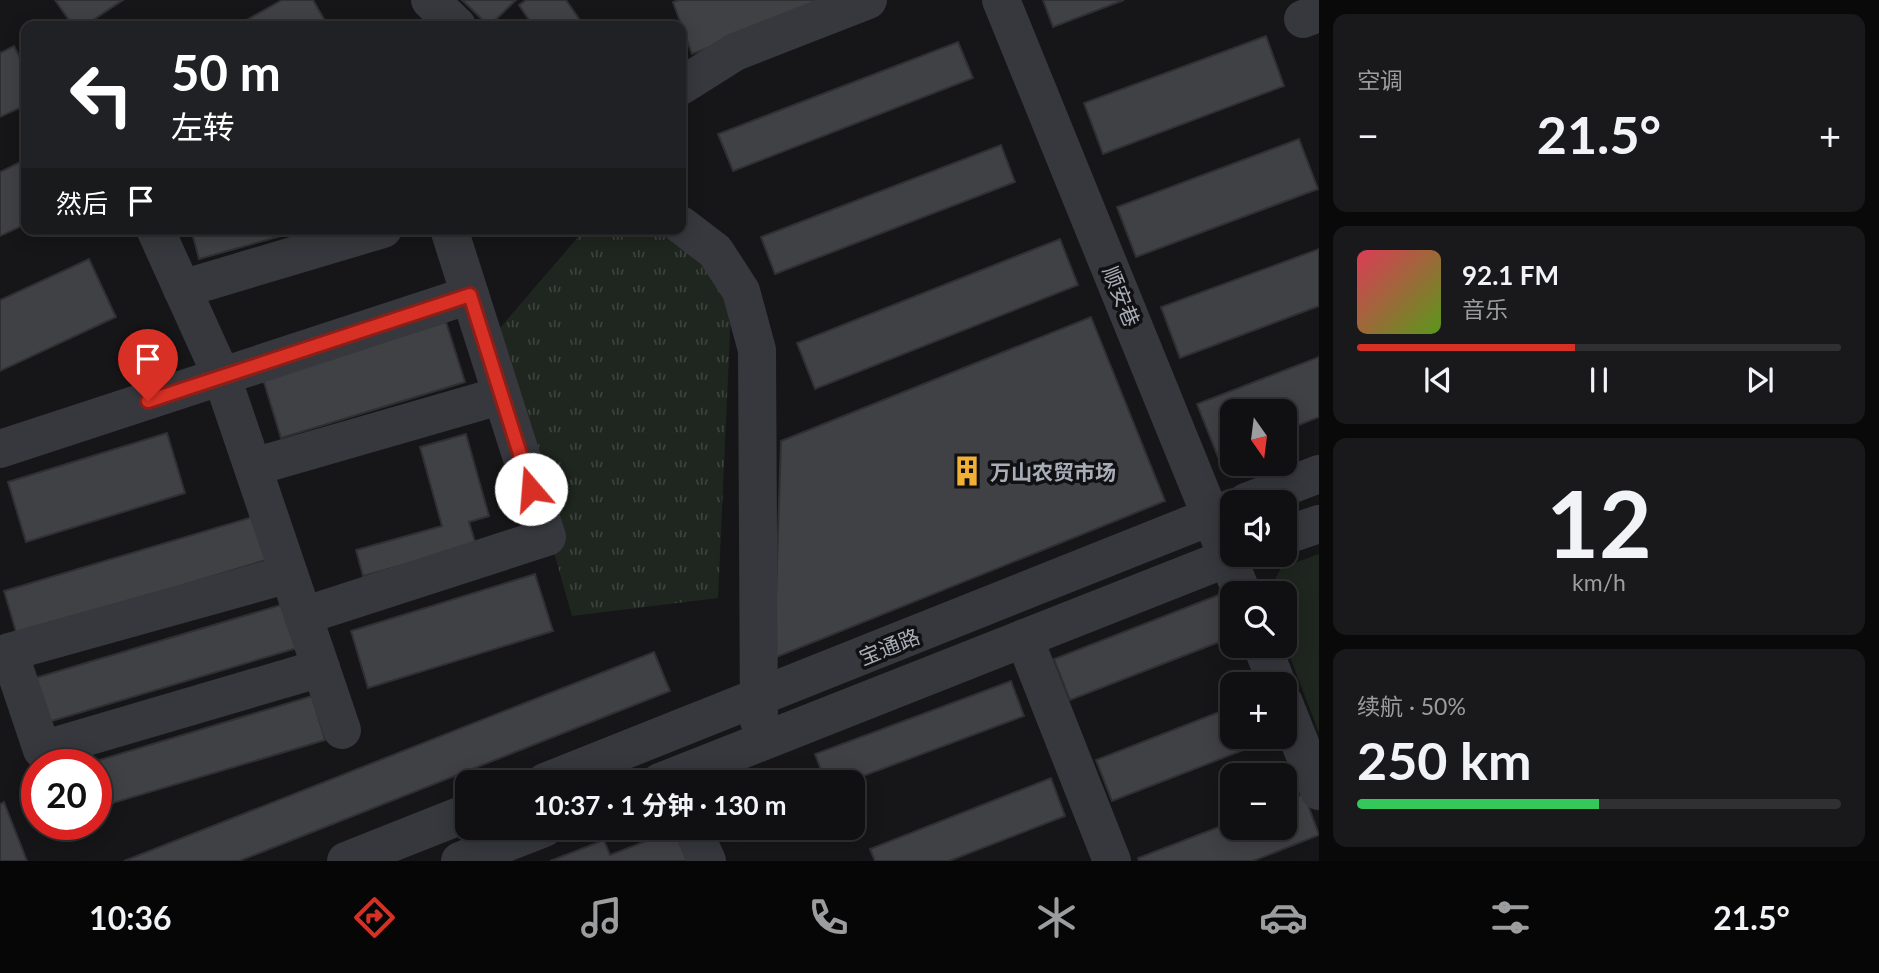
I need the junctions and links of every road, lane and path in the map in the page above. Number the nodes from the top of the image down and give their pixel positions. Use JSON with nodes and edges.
{"nodes":[{"id":1,"x":430,"y":0,"type":"edge"},
{"id":2,"x":868,"y":0,"type":"edge"},
{"id":3,"x":1001,"y":0,"type":"edge"},
{"id":4,"x":452,"y":21,"type":"edge"},
{"id":5,"x":686,"y":83,"type":"edge"},
{"id":6,"x":686,"y":229,"type":"edge"},
{"id":7,"x":158,"y":235,"type":"edge"},
{"id":8,"x":363,"y":235,"type":"edge"},
{"id":9,"x":451,"y":235,"type":"edge"},
{"id":10,"x":182,"y":289,"type":"junction"},
{"id":11,"x":470,"y":295,"type":"junction"},
{"id":12,"x":222,"y":377,"type":"junction"},
{"id":13,"x":489,"y":399,"type":"dead end"},
{"id":14,"x":0,"y":449,"type":"edge"},
{"id":15,"x":253,"y":467,"type":"junction"},
{"id":16,"x":1319,"y":474,"type":"edge"},
{"id":17,"x":1277,"y":490,"type":"edge"},
{"id":18,"x":1220,"y":507,"type":"edge"},
{"id":19,"x":1220,"y":513,"type":"edge"},
{"id":20,"x":1319,"y":524,"type":"edge"},
{"id":21,"x":1297,"y":532,"type":"edge"},
{"id":22,"x":1220,"y":560,"type":"edge"},
{"id":23,"x":289,"y":574,"type":"junction"},
{"id":24,"x":303,"y":616,"type":"junction"},
{"id":25,"x":1024,"y":638,"type":"junction"},
{"id":26,"x":321,"y":668,"type":"junction"},
{"id":27,"x":759,"y":698,"type":"junction"},
{"id":28,"x":342,"y":730,"type":"dead end"},
{"id":29,"x":1297,"y":736,"type":"edge"},
{"id":30,"x":759,"y":743,"type":"junction"},
{"id":31,"x":576,"y":770,"type":"edge"},
{"id":32,"x":694,"y":770,"type":"edge"},
{"id":33,"x":1319,"y":791,"type":"edge"},
{"id":34,"x":455,"y":818,"type":"edge"},
{"id":35,"x":513,"y":840,"type":"edge"},
{"id":36,"x":697,"y":840,"type":"edge"},
{"id":37,"x":346,"y":861,"type":"edge"},
{"id":38,"x":460,"y":861,"type":"edge"},
{"id":39,"x":707,"y":861,"type":"edge"},
{"id":40,"x":1112,"y":861,"type":"edge"}],
"edges":[{"from":1,"to":4,"type":"street"},
{"from":2,"to":5,"type":"street"},
{"from":3,"to":18,"type":"street","name":"顺安巷"},
{"from":6,"to":27,"type":"street"},
{"from":7,"to":10,"type":"street"},
{"from":8,"to":10,"type":"street"},
{"from":9,"to":11,"type":"street"},
{"from":10,"to":12,"type":"street"},
{"from":11,"to":12,"type":"street"},
{"from":11,"to":24,"type":"street"},
{"from":12,"to":14,"type":"street"},
{"from":12,"to":15,"type":"street"},
{"from":13,"to":15,"type":"street"},
{"from":15,"to":23,"type":"street"},
{"from":16,"to":17,"type":"street"},
{"from":19,"to":27,"type":"street","name":"宝通路"},
{"from":20,"to":21,"type":"street"},
{"from":22,"to":25,"type":"street","name":"宝通路"},
{"from":23,"to":24,"type":"street"},
{"from":23,"to":26,"type":"street"},
{"from":24,"to":26,"type":"street"},
{"from":25,"to":30,"type":"street","name":"宝通路"},
{"from":25,"to":40,"type":"street"},
{"from":26,"to":28,"type":"street"},
{"from":27,"to":30,"type":"street"},
{"from":27,"to":31,"type":"street","name":"宝通路"},
{"from":29,"to":33,"type":"street"},
{"from":30,"to":32,"type":"street","name":"宝通路"},
{"from":34,"to":37,"type":"street"},
{"from":35,"to":38,"type":"street"},
{"from":36,"to":39,"type":"street"}]}
